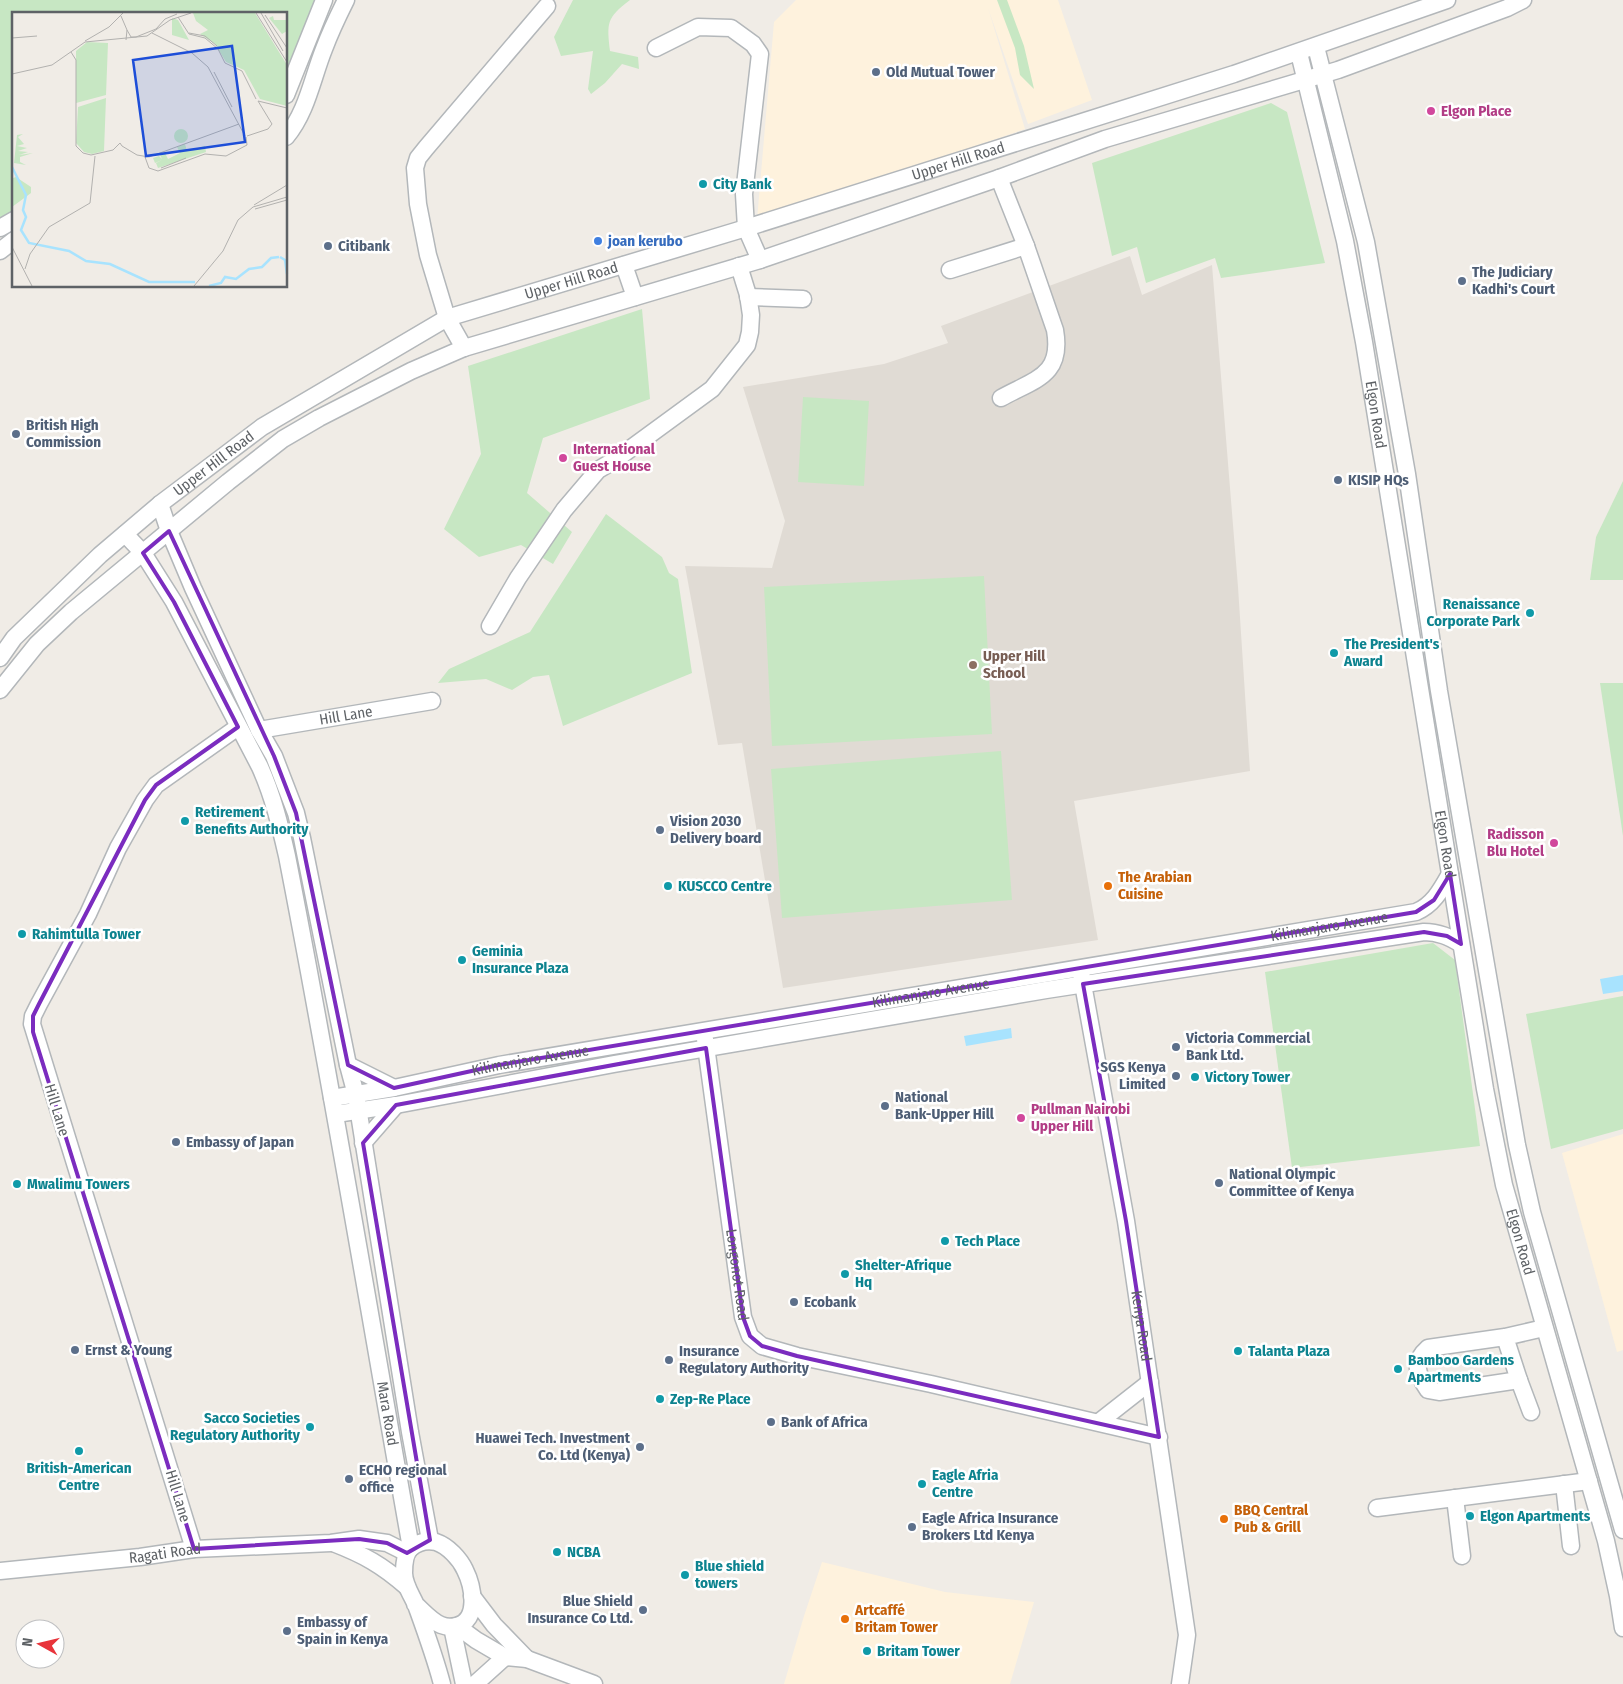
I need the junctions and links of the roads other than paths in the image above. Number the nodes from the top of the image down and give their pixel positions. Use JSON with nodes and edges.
{"nodes":[{"id":1,"x":324,"y":0,"type":"edge"},
{"id":2,"x":346,"y":0,"type":"edge"},
{"id":3,"x":1447,"y":0,"type":"edge"},
{"id":4,"x":1523,"y":0,"type":"edge"},
{"id":5,"x":547,"y":6,"type":"dead end"},
{"id":6,"x":1316,"y":47,"type":"junction"},
{"id":7,"x":656,"y":48,"type":"dead end"},
{"id":8,"x":1299,"y":52,"type":"junction"},
{"id":9,"x":1322,"y":74,"type":"junction"},
{"id":10,"x":1305,"y":79,"type":"junction"},
{"id":11,"x":288,"y":90,"type":"edge"},
{"id":12,"x":288,"y":135,"type":"edge"},
{"id":13,"x":999,"y":178,"type":"junction"},
{"id":14,"x":12,"y":221,"type":"edge"},
{"id":15,"x":0,"y":228,"type":"edge"},
{"id":16,"x":746,"y":228,"type":"junction"},
{"id":17,"x":12,"y":242,"type":"edge"},
{"id":18,"x":1026,"y":246,"type":"junction"},
{"id":19,"x":0,"y":251,"type":"edge"},
{"id":20,"x":760,"y":260,"type":"junction"},
{"id":21,"x":624,"y":265,"type":"junction"},
{"id":22,"x":739,"y":266,"type":"junction"},
{"id":23,"x":950,"y":270,"type":"dead end"},
{"id":24,"x":635,"y":297,"type":"junction"},
{"id":25,"x":748,"y":297,"type":"junction"},
{"id":26,"x":803,"y":299,"type":"dead end"},
{"id":27,"x":447,"y":318,"type":"junction"},
{"id":28,"x":464,"y":348,"type":"junction"},
{"id":29,"x":1001,"y":398,"type":"dead end"},
{"id":30,"x":160,"y":504,"type":"junction"},
{"id":31,"x":169,"y":531,"type":"junction"},
{"id":32,"x":125,"y":534,"type":"junction"},
{"id":33,"x":143,"y":553,"type":"junction"},
{"id":34,"x":490,"y":626,"type":"dead end"},
{"id":35,"x":0,"y":658,"type":"edge"},
{"id":36,"x":0,"y":690,"type":"edge"},
{"id":37,"x":432,"y":701,"type":"dead end"},
{"id":38,"x":238,"y":727,"type":"junction"},
{"id":39,"x":260,"y":730,"type":"junction"},
{"id":40,"x":1450,"y":874,"type":"junction"},
{"id":41,"x":1461,"y":944,"type":"junction"},
{"id":42,"x":1081,"y":976,"type":"junction"},
{"id":43,"x":703,"y":1032,"type":"junction"},
{"id":44,"x":706,"y":1048,"type":"junction"},
{"id":45,"x":348,"y":1065,"type":"junction"},
{"id":46,"x":394,"y":1088,"type":"junction"},
{"id":47,"x":357,"y":1103,"type":"junction"},
{"id":48,"x":396,"y":1105,"type":"junction"},
{"id":49,"x":334,"y":1106,"type":"junction"},
{"id":50,"x":362,"y":1143,"type":"junction"},
{"id":51,"x":384,"y":1276,"type":"junction"},
{"id":52,"x":364,"y":1280,"type":"junction"},
{"id":53,"x":1544,"y":1328,"type":"junction"},
{"id":54,"x":1505,"y":1336,"type":"junction"},
{"id":55,"x":1519,"y":1380,"type":"junction"},
{"id":56,"x":1150,"y":1382,"type":"junction"},
{"id":57,"x":1531,"y":1412,"type":"dead end"},
{"id":58,"x":1099,"y":1422,"type":"junction"},
{"id":59,"x":1158,"y":1437,"type":"junction"},
{"id":60,"x":1589,"y":1481,"type":"junction"},
{"id":61,"x":1564,"y":1484,"type":"junction"},
{"id":62,"x":1456,"y":1498,"type":"junction"},
{"id":63,"x":1376,"y":1508,"type":"dead end"},
{"id":64,"x":1623,"y":1530,"type":"edge"},
{"id":65,"x":430,"y":1540,"type":"junction"},
{"id":66,"x":331,"y":1543,"type":"junction"},
{"id":67,"x":1571,"y":1546,"type":"dead end"},
{"id":68,"x":194,"y":1548,"type":"junction"},
{"id":69,"x":409,"y":1551,"type":"junction"},
{"id":70,"x":1462,"y":1556,"type":"dead end"},
{"id":71,"x":0,"y":1571,"type":"edge"},
{"id":72,"x":407,"y":1587,"type":"junction"},
{"id":73,"x":472,"y":1596,"type":"junction"},
{"id":74,"x":415,"y":1604,"type":"junction"},
{"id":75,"x":454,"y":1626,"type":"junction"},
{"id":76,"x":1623,"y":1628,"type":"edge"},
{"id":77,"x":505,"y":1657,"type":"junction"},
{"id":78,"x":527,"y":1659,"type":"junction"},
{"id":79,"x":442,"y":1684,"type":"edge"},
{"id":80,"x":464,"y":1684,"type":"edge"},
{"id":81,"x":475,"y":1684,"type":"edge"},
{"id":82,"x":594,"y":1684,"type":"edge"},
{"id":83,"x":1180,"y":1684,"type":"edge"}],
"edges":[{"from":1,"to":11,"type":"street"},
{"from":2,"to":12,"type":"street"},
{"from":3,"to":6,"type":"street","name":"Upper Hill Road"},
{"from":4,"to":9,"type":"street","name":"Upper Hill Road"},
{"from":5,"to":27,"type":"street"},
{"from":6,"to":8,"type":"street","name":"Upper Hill Road"},
{"from":6,"to":9,"type":"street","name":"Elgon Road"},
{"from":7,"to":16,"type":"street"},
{"from":8,"to":10,"type":"street","name":"Elgon Road"},
{"from":8,"to":16,"type":"street","name":"Upper Hill Road"},
{"from":9,"to":10,"type":"street","name":"Upper Hill Road"},
{"from":9,"to":64,"type":"street","name":"Elgon Road"},
{"from":10,"to":13,"type":"street","name":"Upper Hill Road"},
{"from":10,"to":40,"type":"street","name":"Elgon Road"},
{"from":13,"to":18,"type":"street"},
{"from":13,"to":20,"type":"street","name":"Upper Hill Road"},
{"from":14,"to":15,"type":"street"},
{"from":16,"to":20,"type":"street"},
{"from":16,"to":21,"type":"street","name":"Upper Hill Road"},
{"from":17,"to":19,"type":"street"},
{"from":18,"to":23,"type":"street"},
{"from":18,"to":29,"type":"street"},
{"from":20,"to":22,"type":"street","name":"Upper Hill Road"},
{"from":21,"to":24,"type":"street"},
{"from":21,"to":27,"type":"street","name":"Upper Hill Road"},
{"from":22,"to":24,"type":"street","name":"Upper Hill Road"},
{"from":22,"to":25,"type":"street"},
{"from":24,"to":28,"type":"street","name":"Upper Hill Road"},
{"from":25,"to":26,"type":"street"},
{"from":25,"to":34,"type":"street"},
{"from":27,"to":28,"type":"street"},
{"from":27,"to":30,"type":"street","name":"Upper Hill Road"},
{"from":28,"to":31,"type":"street","name":"Upper Hill Road"},
{"from":30,"to":31,"type":"street","name":"Mara Road"},
{"from":30,"to":32,"type":"street","name":"Upper Hill Road"},
{"from":31,"to":33,"type":"street","name":"Upper Hill Road"},
{"from":31,"to":39,"type":"street","name":"Mara Road"},
{"from":32,"to":33,"type":"street","name":"Mara Road"},
{"from":32,"to":35,"type":"street","name":"Upper Hill Road"},
{"from":33,"to":36,"type":"street","name":"Upper Hill Road"},
{"from":33,"to":38,"type":"street","name":"Mara Road"},
{"from":37,"to":39,"type":"street","name":"Hill Lane"},
{"from":38,"to":49,"type":"street","name":"Mara Road"},
{"from":38,"to":68,"type":"street","name":"Hill Lane"},
{"from":39,"to":45,"type":"street","name":"Mara Road"},
{"from":40,"to":41,"type":"street","name":"Elgon Road"},
{"from":40,"to":42,"type":"street","name":"Kilimanjaro Avenue"},
{"from":41,"to":42,"type":"street","name":"Kilimanjaro Avenue"},
{"from":41,"to":53,"type":"street","name":"Elgon Road"},
{"from":42,"to":43,"type":"street","name":"Kilimanjaro Avenue"},
{"from":42,"to":44,"type":"street","name":"Kilimanjaro Avenue"},
{"from":42,"to":56,"type":"street","name":"Kenya Road"},
{"from":43,"to":44,"type":"street","name":"Longonot Road"},
{"from":43,"to":46,"type":"street","name":"Kilimanjaro Avenue"},
{"from":44,"to":48,"type":"street","name":"Kilimanjaro Avenue"},
{"from":44,"to":58,"type":"street","name":"Longonot Road"},
{"from":45,"to":46,"type":"street"},
{"from":45,"to":47,"type":"street","name":"Mara Road"},
{"from":46,"to":47,"type":"street","name":"Kilimanjaro Avenue"},
{"from":47,"to":48,"type":"street","name":"Kilimanjaro Avenue"},
{"from":47,"to":49,"type":"street","name":"Kilimanjaro Avenue"},
{"from":47,"to":50,"type":"street","name":"Mara Road"},
{"from":48,"to":50,"type":"street"},
{"from":49,"to":52,"type":"street","name":"Mara Road"},
{"from":50,"to":51,"type":"street","name":"Mara Road"},
{"from":51,"to":52,"type":"street"},
{"from":51,"to":65,"type":"street","name":"Mara Road"},
{"from":52,"to":69,"type":"street","name":"Mara Road"},
{"from":53,"to":54,"type":"street"},
{"from":53,"to":60,"type":"street","name":"Elgon Road"},
{"from":54,"to":55,"type":"street"},
{"from":54,"to":55,"type":"street"},
{"from":55,"to":57,"type":"street"},
{"from":56,"to":58,"type":"street"},
{"from":56,"to":59,"type":"street","name":"Kenya Road"},
{"from":58,"to":59,"type":"street","name":"Longonot Road"},
{"from":59,"to":83,"type":"street","name":"Kenya Road"},
{"from":60,"to":61,"type":"street"},
{"from":60,"to":76,"type":"street","name":"Elgon Road"},
{"from":61,"to":62,"type":"street"},
{"from":61,"to":67,"type":"street"},
{"from":62,"to":63,"type":"street"},
{"from":62,"to":70,"type":"street"},
{"from":65,"to":69,"type":"street"},
{"from":65,"to":73,"type":"street"},
{"from":66,"to":68,"type":"street","name":"Ragati Road"},
{"from":66,"to":69,"type":"street","name":"Ragati Road"},
{"from":66,"to":72,"type":"street","name":"Ragati Road"},
{"from":68,"to":71,"type":"street","name":"Ragati Road"},
{"from":69,"to":72,"type":"street","name":"Mara Road"},
{"from":72,"to":74,"type":"street","name":"Mara Road"},
{"from":73,"to":75,"type":"street"},
{"from":73,"to":78,"type":"street"},
{"from":74,"to":75,"type":"street","name":"Mara Road"},
{"from":74,"to":79,"type":"street","name":"Mara Road"},
{"from":75,"to":77,"type":"street","name":"Mara Road"},
{"from":75,"to":80,"type":"street"},
{"from":77,"to":78,"type":"street"},
{"from":77,"to":81,"type":"street"},
{"from":78,"to":82,"type":"street"}]}
